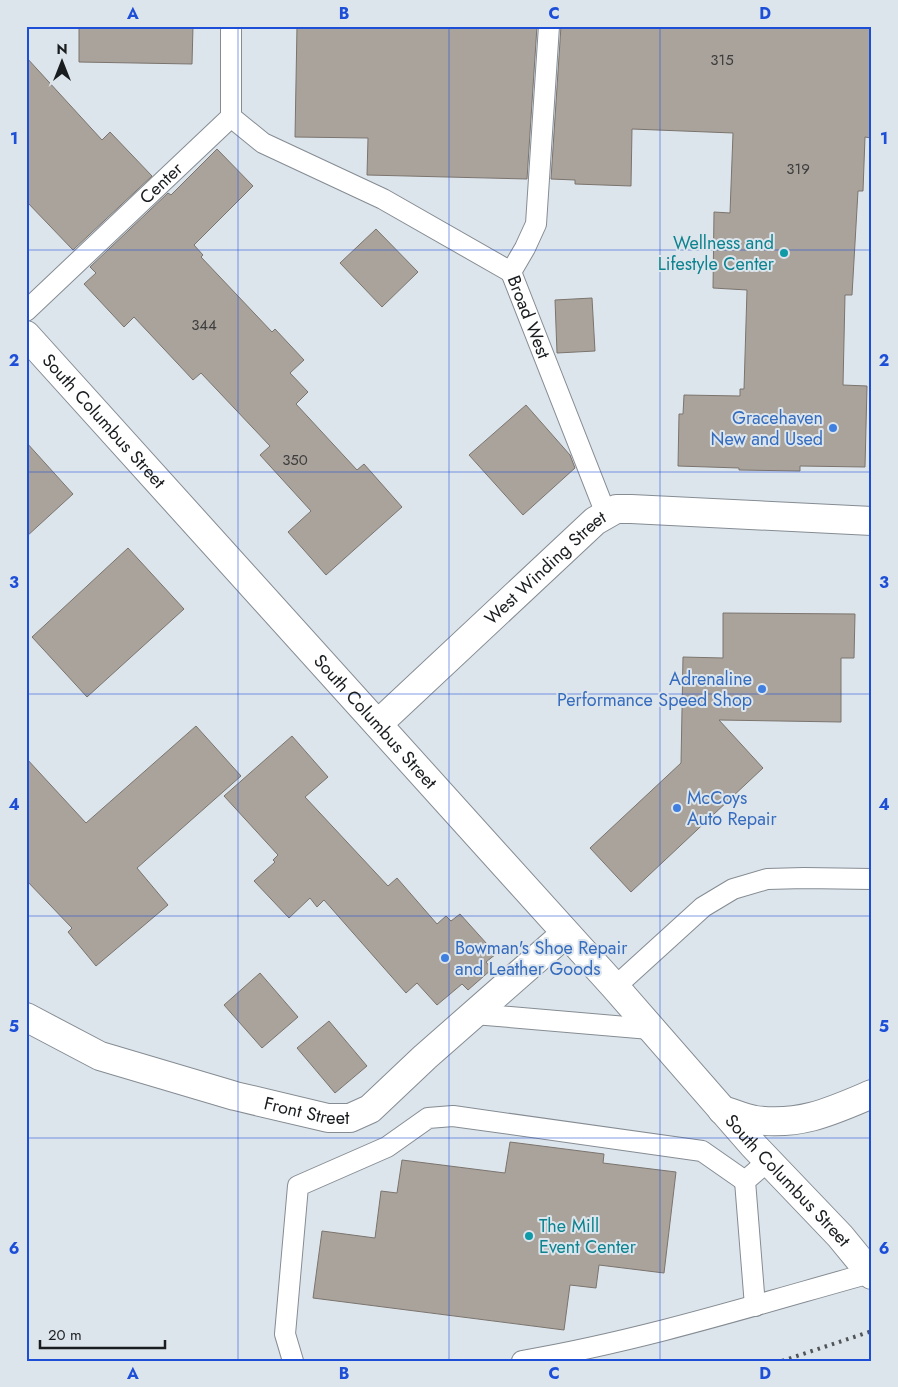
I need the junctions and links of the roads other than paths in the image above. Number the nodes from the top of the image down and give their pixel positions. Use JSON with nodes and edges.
{"nodes":[{"id":1,"x":231,"y":26,"type":"edge"},
{"id":2,"x":549,"y":26,"type":"edge"},
{"id":3,"x":231,"y":117,"type":"junction"},
{"id":4,"x":511,"y":272,"type":"junction"},
{"id":5,"x":26,"y":311,"type":"edge"},
{"id":6,"x":26,"y":335,"type":"edge"},
{"id":7,"x":606,"y":514,"type":"junction"},
{"id":8,"x":872,"y":520,"type":"edge"},
{"id":9,"x":378,"y":724,"type":"junction"},
{"id":10,"x":872,"y":879,"type":"edge"},
{"id":11,"x":565,"y":934,"type":"junction"},
{"id":12,"x":614,"y":987,"type":"junction"},
{"id":13,"x":474,"y":1014,"type":"junction"},
{"id":14,"x":26,"y":1017,"type":"edge"},
{"id":15,"x":650,"y":1029,"type":"junction"},
{"id":16,"x":872,"y":1094,"type":"edge"},
{"id":17,"x":722,"y":1110,"type":"junction"},
{"id":18,"x":768,"y":1161,"type":"junction"},
{"id":19,"x":745,"y":1182,"type":"junction"},
{"id":20,"x":871,"y":1274,"type":"edge"},
{"id":21,"x":755,"y":1306,"type":"junction"},
{"id":22,"x":293,"y":1361,"type":"edge"},
{"id":23,"x":522,"y":1361,"type":"edge"}],
"edges":[{"from":1,"to":3,"type":"lane"},
{"from":2,"to":4,"type":"lane","name":"Broad West"},
{"from":3,"to":4,"type":"lane"},
{"from":3,"to":5,"type":"lane","name":"Center"},
{"from":4,"to":7,"type":"lane","name":"Broad West"},
{"from":6,"to":9,"type":"street","name":"South Columbus Street"},
{"from":7,"to":8,"type":"street","name":"West Winding Street"},
{"from":7,"to":9,"type":"street","name":"West Winding Street"},
{"from":9,"to":11,"type":"street","name":"South Columbus Street"},
{"from":10,"to":12,"type":"lane"},
{"from":11,"to":12,"type":"street","name":"South Columbus Street"},
{"from":11,"to":13,"type":"street","name":"Front Street"},
{"from":12,"to":15,"type":"street","name":"South Columbus Street"},
{"from":13,"to":14,"type":"street","name":"Front Street"},
{"from":13,"to":15,"type":"lane"},
{"from":15,"to":17,"type":"street","name":"South Columbus Street"},
{"from":16,"to":17,"type":"street","name":"South Columbus Street"},
{"from":17,"to":18,"type":"street","name":"South Columbus Street"},
{"from":18,"to":19,"type":"lane"},
{"from":18,"to":20,"type":"street","name":"South Columbus Street"},
{"from":19,"to":21,"type":"lane"},
{"from":19,"to":22,"type":"lane"},
{"from":20,"to":21,"type":"lane"},
{"from":21,"to":23,"type":"lane"}]}
